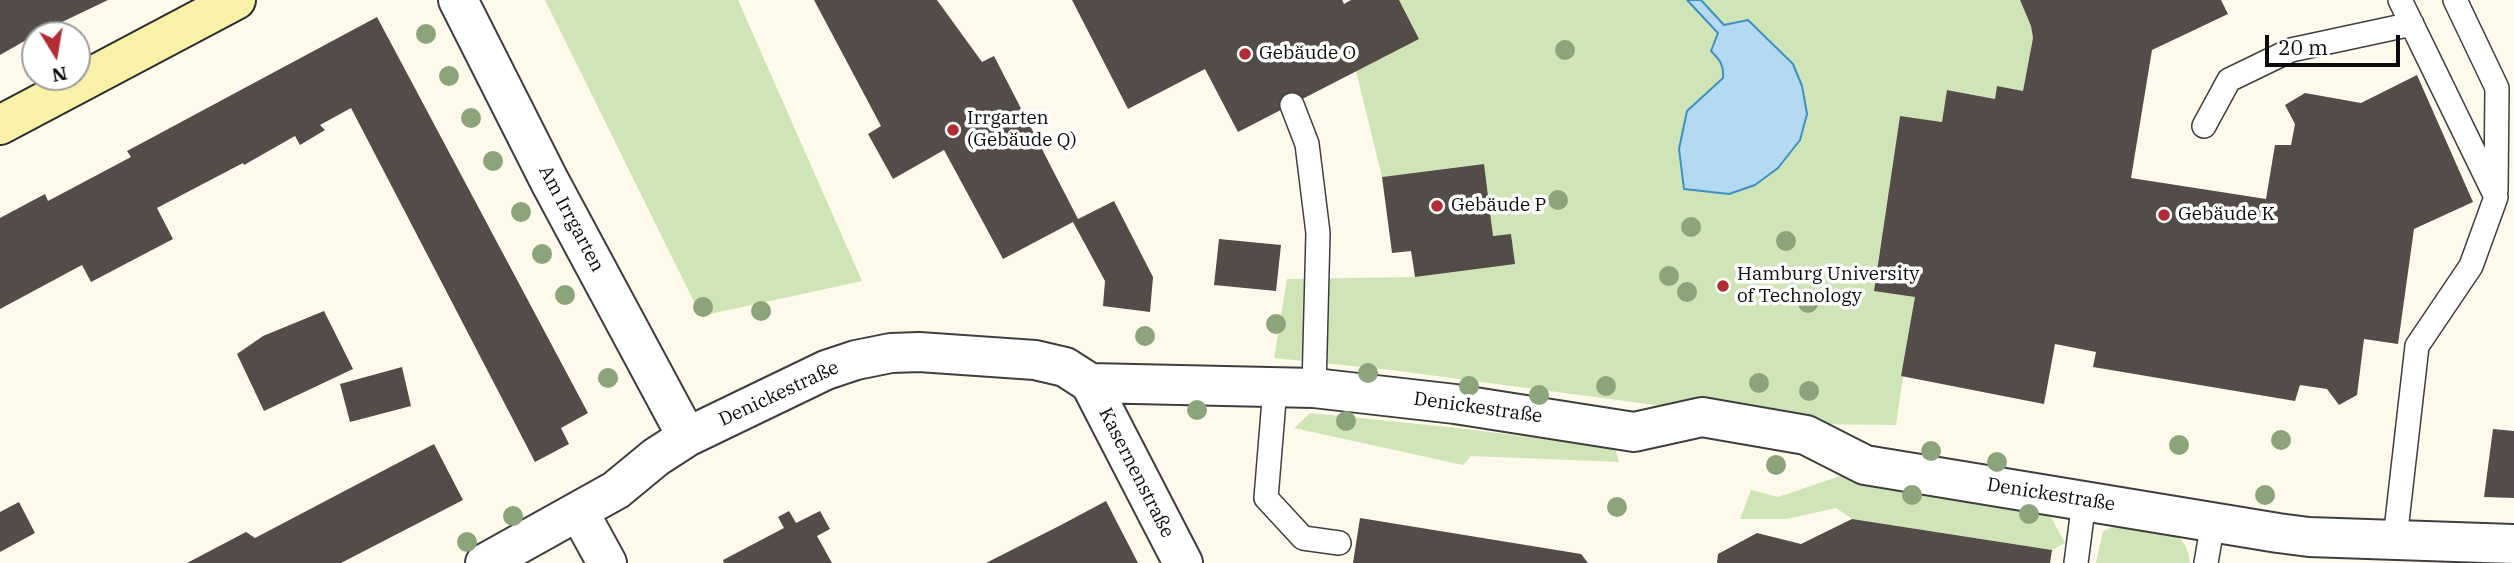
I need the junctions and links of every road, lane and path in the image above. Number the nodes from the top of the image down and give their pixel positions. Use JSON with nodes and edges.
{"nodes":[{"id":1,"x":236,"y":0,"type":"edge"},
{"id":2,"x":458,"y":0,"type":"edge"},
{"id":3,"x":2400,"y":0,"type":"edge"},
{"id":4,"x":2455,"y":0,"type":"edge"},
{"id":5,"x":2412,"y":24,"type":"junction"},
{"id":6,"x":1292,"y":104,"type":"dead end"},
{"id":7,"x":0,"y":125,"type":"edge"},
{"id":8,"x":2204,"y":126,"type":"dead end"},
{"id":9,"x":2496,"y":197,"type":"junction"},
{"id":10,"x":1090,"y":383,"type":"junction"},
{"id":11,"x":1275,"y":388,"type":"junction"},
{"id":12,"x":1314,"y":388,"type":"junction"},
{"id":13,"x":687,"y":437,"type":"junction"},
{"id":14,"x":2084,"y":501,"type":"junction"},
{"id":15,"x":579,"y":512,"type":"junction"},
{"id":16,"x":2213,"y":522,"type":"junction"},
{"id":17,"x":2395,"y":539,"type":"junction"},
{"id":18,"x":1339,"y":543,"type":"dead end"},
{"id":19,"x":2514,"y":544,"type":"edge"},
{"id":20,"x":485,"y":563,"type":"edge"},
{"id":21,"x":607,"y":563,"type":"edge"},
{"id":22,"x":1183,"y":563,"type":"edge"},
{"id":23,"x":2076,"y":563,"type":"edge"},
{"id":24,"x":2206,"y":563,"type":"edge"}],
"edges":[{"from":1,"to":7,"type":"main road"},
{"from":2,"to":13,"type":"street","name":"Am Irrgarten"},
{"from":3,"to":5,"type":"lane"},
{"from":4,"to":9,"type":"lane"},
{"from":5,"to":8,"type":"lane"},
{"from":5,"to":9,"type":"lane"},
{"from":6,"to":12,"type":"lane"},
{"from":9,"to":17,"type":"lane"},
{"from":10,"to":11,"type":"street","name":"Denickestraße"},
{"from":10,"to":13,"type":"street","name":"Denickestraße"},
{"from":10,"to":22,"type":"street","name":"Kasernenstraße"},
{"from":11,"to":12,"type":"street","name":"Denickestraße"},
{"from":11,"to":18,"type":"lane"},
{"from":12,"to":14,"type":"street","name":"Denickestraße"},
{"from":13,"to":15,"type":"street","name":"Denickestraße"},
{"from":14,"to":16,"type":"street","name":"Denickestraße"},
{"from":14,"to":23,"type":"lane"},
{"from":15,"to":20,"type":"street","name":"Denickestraße"},
{"from":15,"to":21,"type":"street"},
{"from":16,"to":17,"type":"street","name":"Denickestraße"},
{"from":16,"to":24,"type":"lane"},
{"from":17,"to":19,"type":"street","name":"Denickestraße"}]}
